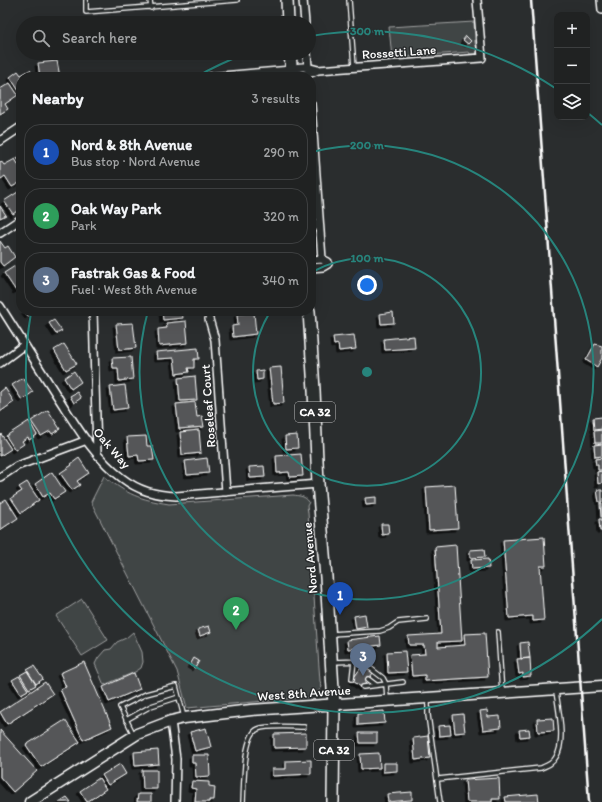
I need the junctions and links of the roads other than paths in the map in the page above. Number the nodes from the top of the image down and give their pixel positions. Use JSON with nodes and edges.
{"nodes":[{"id":1,"x":86,"y":0,"type":"edge"},
{"id":2,"x":150,"y":0,"type":"edge"},
{"id":3,"x":237,"y":0,"type":"edge"},
{"id":4,"x":287,"y":0,"type":"edge"},
{"id":5,"x":303,"y":0,"type":"edge"},
{"id":6,"x":349,"y":0,"type":"edge"},
{"id":7,"x":477,"y":0,"type":"edge"},
{"id":8,"x":601,"y":0,"type":"edge"},
{"id":9,"x":151,"y":8,"type":"junction"},
{"id":10,"x":602,"y":10,"type":"edge"},
{"id":11,"x":288,"y":16,"type":"edge"},
{"id":12,"x":304,"y":16,"type":"edge"},
{"id":13,"x":291,"y":60,"type":"edge"},
{"id":14,"x":308,"y":60,"type":"edge"},
{"id":15,"x":354,"y":67,"type":"junction"},
{"id":16,"x":292,"y":72,"type":"edge"},
{"id":17,"x":309,"y":72,"type":"edge"},
{"id":18,"x":312,"y":72,"type":"edge"},
{"id":19,"x":16,"y":130,"type":"edge"},
{"id":20,"x":0,"y":140,"type":"edge"},
{"id":21,"x":316,"y":178,"type":"edge"},
{"id":22,"x":16,"y":222,"type":"edge"},
{"id":23,"x":319,"y":222,"type":"junction"},
{"id":24,"x":316,"y":225,"type":"edge"},
{"id":25,"x":0,"y":232,"type":"edge"},
{"id":26,"x":316,"y":261,"type":"edge"},
{"id":27,"x":326,"y":262,"type":"junction"},
{"id":28,"x":316,"y":268,"type":"edge"},
{"id":29,"x":0,"y":306,"type":"edge"},
{"id":30,"x":93,"y":316,"type":"edge"},
{"id":31,"x":309,"y":316,"type":"edge"},
{"id":32,"x":209,"y":319,"type":"dead end"},
{"id":33,"x":24,"y":345,"type":"junction"},
{"id":34,"x":0,"y":363,"type":"edge"},
{"id":35,"x":87,"y":440,"type":"junction"},
{"id":36,"x":97,"y":453,"type":"junction"},
{"id":37,"x":0,"y":477,"type":"edge"},
{"id":38,"x":318,"y":484,"type":"junction"},
{"id":39,"x":226,"y":492,"type":"junction"},
{"id":40,"x":427,"y":619,"type":"dead end"},
{"id":41,"x":498,"y":632,"type":"dead end"},
{"id":42,"x":330,"y":634,"type":"junction"},
{"id":43,"x":354,"y":661,"type":"junction"},
{"id":44,"x":332,"y":662,"type":"junction"},
{"id":45,"x":353,"y":668,"type":"junction"},
{"id":46,"x":358,"y":672,"type":"dead end"},
{"id":47,"x":352,"y":679,"type":"dead end"},
{"id":48,"x":368,"y":679,"type":"dead end"},
{"id":49,"x":403,"y":682,"type":"dead end"},
{"id":50,"x":386,"y":684,"type":"junction"},
{"id":51,"x":376,"y":685,"type":"junction"},
{"id":52,"x":602,"y":686,"type":"edge"},
{"id":53,"x":363,"y":687,"type":"dead end"},
{"id":54,"x":556,"y":689,"type":"junction"},
{"id":55,"x":502,"y":693,"type":"junction"},
{"id":56,"x":179,"y":697,"type":"junction"},
{"id":57,"x":428,"y":698,"type":"junction"},
{"id":58,"x":387,"y":701,"type":"junction"},
{"id":59,"x":334,"y":705,"type":"junction"},
{"id":60,"x":184,"y":718,"type":"junction"},
{"id":61,"x":126,"y":720,"type":"junction"},
{"id":62,"x":171,"y":721,"type":"junction"},
{"id":63,"x":304,"y":727,"type":"dead end"},
{"id":64,"x":134,"y":736,"type":"junction"},
{"id":65,"x":438,"y":779,"type":"junction"},
{"id":66,"x":30,"y":802,"type":"edge"},
{"id":67,"x":175,"y":802,"type":"edge"},
{"id":68,"x":242,"y":802,"type":"edge"},
{"id":69,"x":333,"y":802,"type":"edge"},
{"id":70,"x":440,"y":802,"type":"edge"}],
"edges":[{"from":1,"to":9,"type":"lane"},
{"from":2,"to":9,"type":"lane"},
{"from":3,"to":9,"type":"lane"},
{"from":4,"to":11,"type":"main road"},
{"from":5,"to":12,"type":"street"},
{"from":6,"to":15,"type":"lane"},
{"from":7,"to":15,"type":"street","name":"Rossetti Lane"},
{"from":8,"to":10,"type":"street"},
{"from":13,"to":16,"type":"main road"},
{"from":14,"to":17,"type":"street"},
{"from":15,"to":18,"type":"street","name":"Rossetti Lane"},
{"from":19,"to":20,"type":"street"},
{"from":21,"to":23,"type":"street"},
{"from":22,"to":25,"type":"street"},
{"from":23,"to":24,"type":"street"},
{"from":23,"to":27,"type":"street"},
{"from":26,"to":27,"type":"street"},
{"from":27,"to":28,"type":"street"},
{"from":29,"to":33,"type":"street","name":"Oak Way"},
{"from":30,"to":36,"type":"street"},
{"from":31,"to":38,"type":"main road","name":"Nord Avenue","number":"CA 32"},
{"from":32,"to":39,"type":"street","name":"Roseleaf Court"},
{"from":33,"to":34,"type":"street"},
{"from":33,"to":35,"type":"street","name":"Oak Way"},
{"from":35,"to":36,"type":"street","name":"Oak Way"},
{"from":35,"to":37,"type":"street"},
{"from":36,"to":39,"type":"street","name":"Oak Way"},
{"from":38,"to":39,"type":"street","name":"Oak Way"},
{"from":38,"to":42,"type":"main road","name":"Nord Avenue","number":"CA 32"},
{"from":40,"to":42,"type":"lane"},
{"from":41,"to":55,"type":"lane"},
{"from":42,"to":44,"type":"main road","name":"Nord Avenue","number":"CA 32"},
{"from":43,"to":44,"type":"lane"},
{"from":43,"to":45,"type":"lane"},
{"from":43,"to":50,"type":"lane"},
{"from":44,"to":59,"type":"main road","name":"Nord Avenue","number":"CA 32"},
{"from":45,"to":46,"type":"lane"},
{"from":45,"to":47,"type":"lane"},
{"from":48,"to":51,"type":"lane"},
{"from":49,"to":50,"type":"lane"},
{"from":50,"to":51,"type":"lane"},
{"from":50,"to":58,"type":"lane"},
{"from":51,"to":53,"type":"lane"},
{"from":52,"to":54,"type":"street","name":"West 8th Avenue"},
{"from":54,"to":55,"type":"street","name":"West 8th Avenue"},
{"from":54,"to":65,"type":"lane"},
{"from":55,"to":57,"type":"street","name":"West 8th Avenue"},
{"from":56,"to":60,"type":"lane"},
{"from":56,"to":61,"type":"lane"},
{"from":56,"to":61,"type":"lane"},
{"from":57,"to":58,"type":"street","name":"West 8th Avenue"},
{"from":57,"to":65,"type":"lane"},
{"from":58,"to":59,"type":"street","name":"West 8th Avenue"},
{"from":59,"to":60,"type":"street","name":"West 8th Avenue"},
{"from":59,"to":69,"type":"main road","name":"Nord Avenue","number":"CA 32"},
{"from":60,"to":62,"type":"street","name":"West 8th Avenue"},
{"from":61,"to":64,"type":"lane"},
{"from":62,"to":64,"type":"street","name":"West 8th Avenue"},
{"from":62,"to":67,"type":"street"},
{"from":63,"to":68,"type":"lane"},
{"from":64,"to":66,"type":"street","name":"West 8th Avenue"},
{"from":65,"to":70,"type":"lane"}]}
